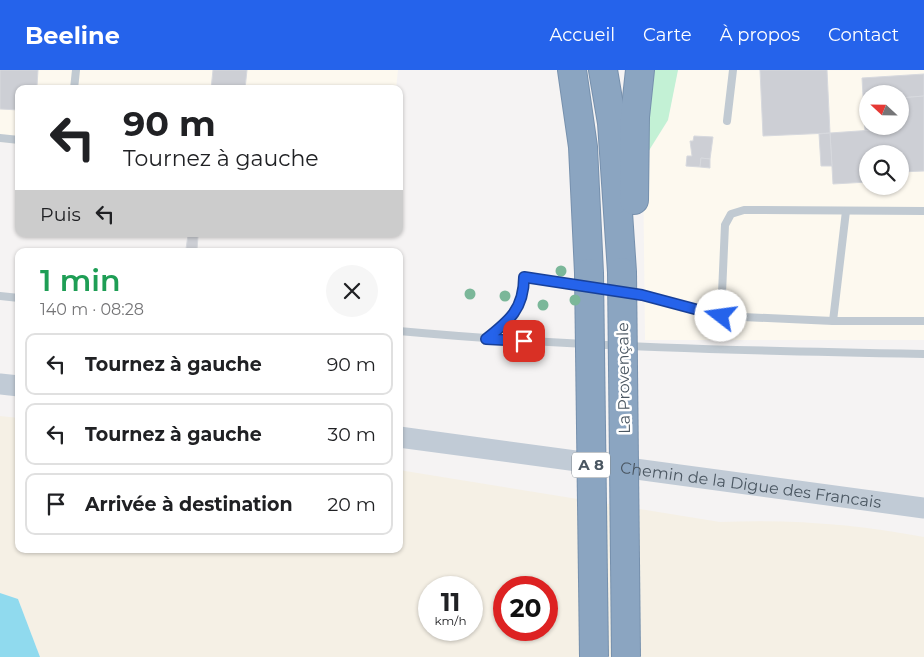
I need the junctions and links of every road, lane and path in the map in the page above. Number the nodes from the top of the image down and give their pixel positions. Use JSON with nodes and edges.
{"nodes":[{"id":1,"x":76,"y":70,"type":"edge"},
{"id":2,"x":572,"y":70,"type":"edge"},
{"id":3,"x":603,"y":70,"type":"edge"},
{"id":4,"x":640,"y":70,"type":"edge"},
{"id":5,"x":733,"y":70,"type":"edge"},
{"id":6,"x":74,"y":85,"type":"edge"},
{"id":7,"x":727,"y":121,"type":"dead end"},
{"id":8,"x":0,"y":138,"type":"edge"},
{"id":9,"x":15,"y":140,"type":"edge"},
{"id":10,"x":846,"y":210,"type":"junction"},
{"id":11,"x":924,"y":211,"type":"edge"},
{"id":12,"x":626,"y":272,"type":"junction"},
{"id":13,"x":0,"y":296,"type":"edge"},
{"id":14,"x":15,"y":298,"type":"edge"},
{"id":15,"x":721,"y":316,"type":"junction"},
{"id":16,"x":833,"y":321,"type":"junction"},
{"id":17,"x":924,"y":321,"type":"edge"},
{"id":18,"x":403,"y":331,"type":"edge"},
{"id":19,"x":486,"y":339,"type":"junction"},
{"id":20,"x":924,"y":354,"type":"edge"},
{"id":21,"x":0,"y":384,"type":"edge"},
{"id":22,"x":15,"y":386,"type":"edge"},
{"id":23,"x":403,"y":439,"type":"edge"},
{"id":24,"x":924,"y":508,"type":"edge"},
{"id":25,"x":594,"y":657,"type":"edge"},
{"id":26,"x":626,"y":657,"type":"edge"}],
"edges":[{"from":1,"to":6,"type":"lane"},
{"from":2,"to":25,"type":"highway","name":"La Provençale","number":"A 8","bridge":true},
{"from":3,"to":12,"type":"highway"},
{"from":4,"to":12,"type":"highway"},
{"from":5,"to":7,"type":"lane"},
{"from":8,"to":9,"type":"lane"},
{"from":10,"to":11,"type":"lane"},
{"from":10,"to":15,"type":"lane"},
{"from":10,"to":16,"type":"lane"},
{"from":12,"to":26,"type":"highway","name":"La Provençale","number":"A 8","bridge":true},
{"from":13,"to":14,"type":"lane"},
{"from":15,"to":16,"type":"lane"},
{"from":15,"to":19,"type":"lane"},
{"from":16,"to":17,"type":"lane"},
{"from":18,"to":19,"type":"lane"},
{"from":19,"to":20,"type":"lane"},
{"from":21,"to":22,"type":"main road"},
{"from":23,"to":24,"type":"main road","name":"Chemin de la Digue des Francais"}]}
